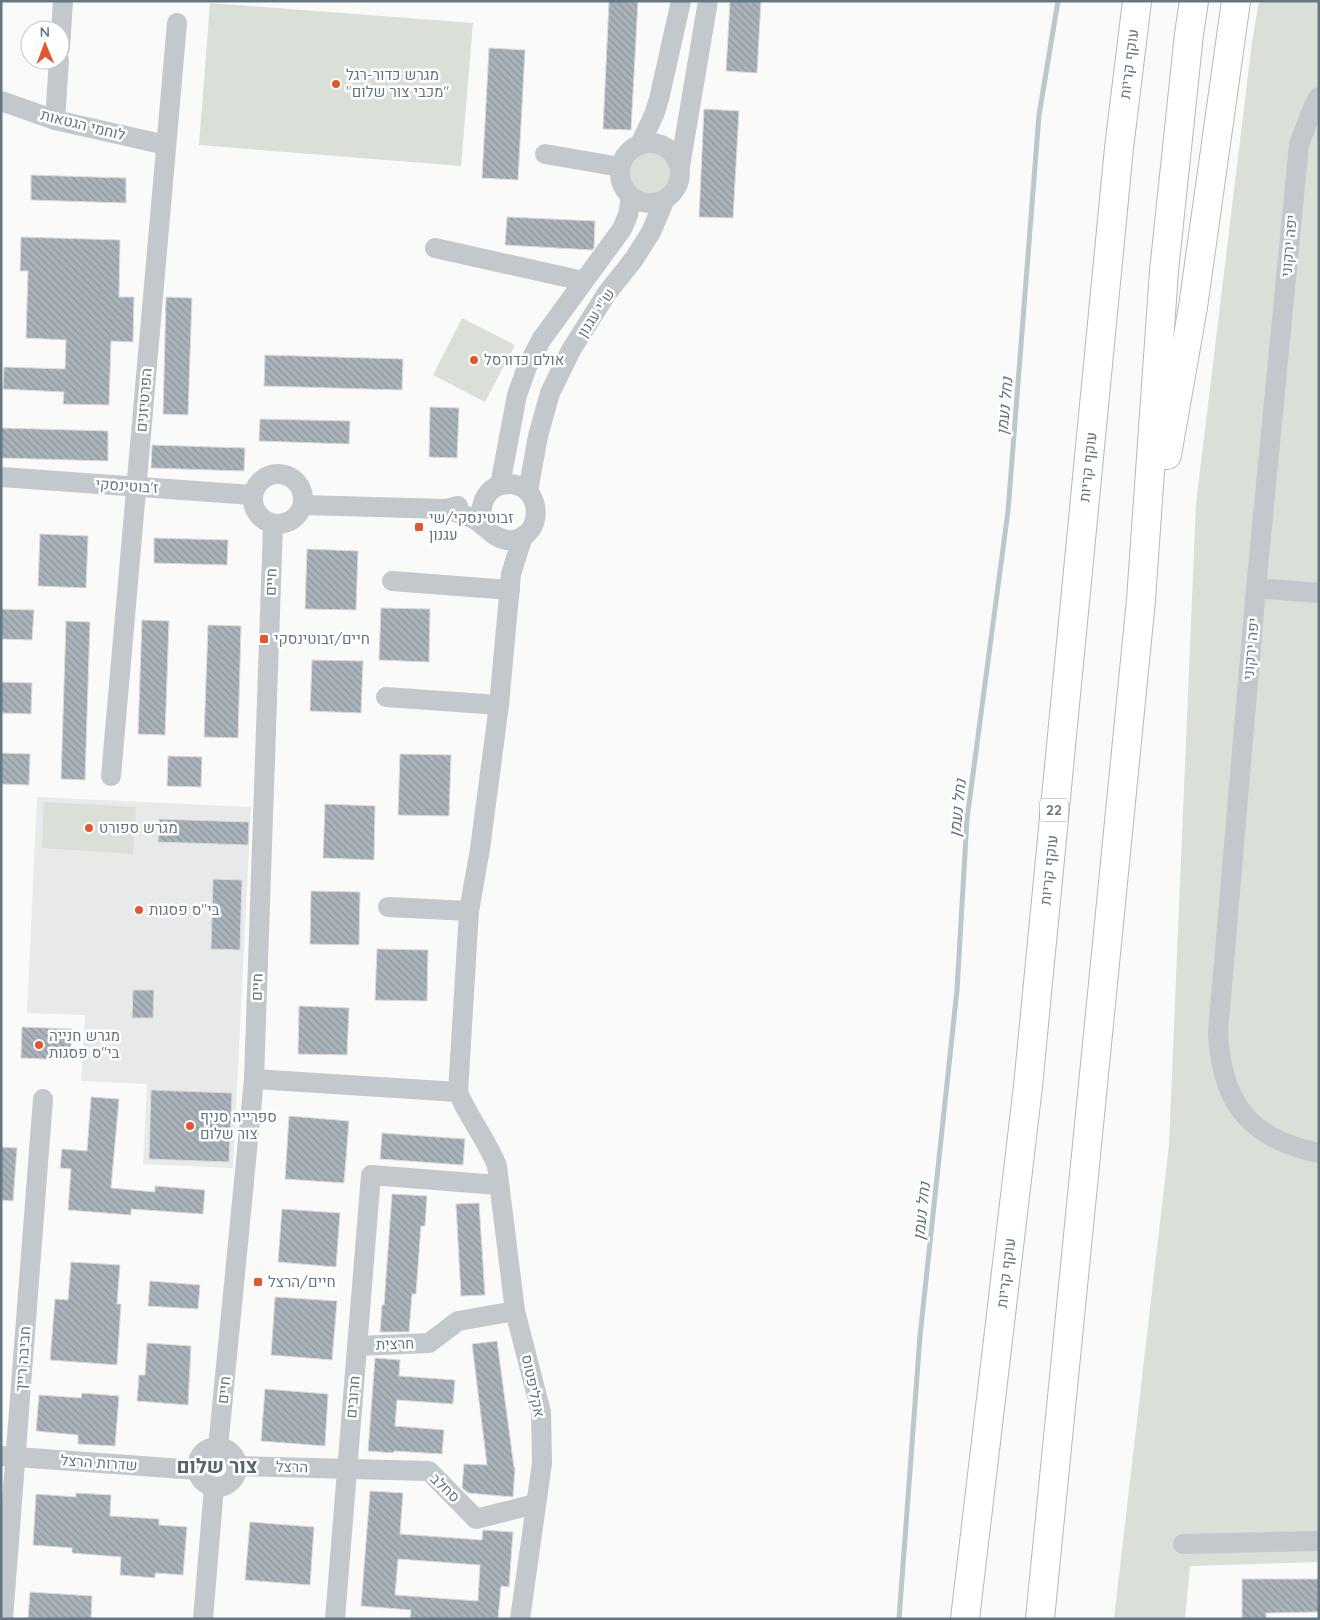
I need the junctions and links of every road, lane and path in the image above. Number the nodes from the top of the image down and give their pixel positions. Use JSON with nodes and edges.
{"nodes":[{"id":1,"x":63,"y":1,"type":"edge"},
{"id":2,"x":681,"y":1,"type":"edge"},
{"id":3,"x":708,"y":1,"type":"edge"},
{"id":4,"x":1137,"y":1,"type":"edge"},
{"id":5,"x":1194,"y":1,"type":"edge"},
{"id":6,"x":1236,"y":1,"type":"edge"},
{"id":7,"x":62,"y":20,"type":"edge"},
{"id":8,"x":177,"y":23,"type":"dead end"},
{"id":9,"x":58,"y":70,"type":"edge"},
{"id":10,"x":1319,"y":97,"type":"edge"},
{"id":11,"x":1,"y":101,"type":"edge"},
{"id":12,"x":55,"y":120,"type":"junction"},
{"id":13,"x":640,"y":144,"type":"junction"},
{"id":14,"x":166,"y":145,"type":"junction"},
{"id":15,"x":545,"y":154,"type":"dead end"},
{"id":16,"x":680,"y":166,"type":"junction"},
{"id":17,"x":620,"y":167,"type":"junction"},
{"id":18,"x":631,"y":197,"type":"junction"},
{"id":19,"x":664,"y":199,"type":"junction"},
{"id":20,"x":434,"y":248,"type":"dead end"},
{"id":21,"x":583,"y":281,"type":"junction"},
{"id":22,"x":1,"y":477,"type":"edge"},
{"id":23,"x":136,"y":487,"type":"junction"},
{"id":24,"x":492,"y":491,"type":"junction"},
{"id":25,"x":528,"y":491,"type":"junction"},
{"id":26,"x":252,"y":495,"type":"junction"},
{"id":27,"x":303,"y":505,"type":"junction"},
{"id":28,"x":446,"y":509,"type":"junction"},
{"id":29,"x":273,"y":525,"type":"junction"},
{"id":30,"x":490,"y":531,"type":"junction"},
{"id":31,"x":523,"y":536,"type":"junction"},
{"id":32,"x":392,"y":581,"type":"dead end"},
{"id":33,"x":511,"y":582,"type":"junction"},
{"id":34,"x":1256,"y":588,"type":"junction"},
{"id":35,"x":1319,"y":593,"type":"edge"},
{"id":36,"x":1142,"y":600,"type":"junction"},
{"id":37,"x":386,"y":697,"type":"dead end"},
{"id":38,"x":498,"y":705,"type":"junction"},
{"id":39,"x":111,"y":776,"type":"dead end"},
{"id":40,"x":388,"y":907,"type":"dead end"},
{"id":41,"x":469,"y":911,"type":"junction"},
{"id":42,"x":254,"y":1079,"type":"junction"},
{"id":43,"x":458,"y":1092,"type":"junction"},
{"id":44,"x":43,"y":1099,"type":"dead end"},
{"id":45,"x":1319,"y":1153,"type":"edge"},
{"id":46,"x":498,"y":1185,"type":"junction"},
{"id":47,"x":515,"y":1311,"type":"junction"},
{"id":48,"x":357,"y":1346,"type":"junction"},
{"id":49,"x":218,"y":1448,"type":"junction"},
{"id":50,"x":8,"y":1456,"type":"edge"},
{"id":51,"x":236,"y":1466,"type":"junction"},
{"id":52,"x":347,"y":1468,"type":"junction"},
{"id":53,"x":197,"y":1470,"type":"junction"},
{"id":54,"x":214,"y":1487,"type":"junction"},
{"id":55,"x":535,"y":1504,"type":"junction"},
{"id":56,"x":1319,"y":1541,"type":"edge"},
{"id":57,"x":1183,"y":1544,"type":"dead end"},
{"id":58,"x":3,"y":1619,"type":"edge"},
{"id":59,"x":203,"y":1619,"type":"edge"},
{"id":60,"x":335,"y":1619,"type":"edge"},
{"id":61,"x":520,"y":1619,"type":"edge"},
{"id":62,"x":965,"y":1619,"type":"edge"},
{"id":63,"x":1040,"y":1619,"type":"edge"}],
"edges":[{"from":1,"to":7,"type":"street"},
{"from":2,"to":13,"type":"street"},
{"from":3,"to":16,"type":"street"},
{"from":4,"to":62,"type":"highway","name":"עוקף קריות","number":"22"},
{"from":5,"to":36,"type":"highway"},
{"from":6,"to":36,"type":"highway"},
{"from":8,"to":14,"type":"street","name":"הפרטיזנים"},
{"from":9,"to":12,"type":"street"},
{"from":10,"to":34,"type":"street","name":"יפה ירקוני"},
{"from":11,"to":12,"type":"street","name":"לוחמי הגטאות"},
{"from":12,"to":14,"type":"street","name":"לוחמי הגטאות"},
{"from":13,"to":16,"type":"street"},
{"from":13,"to":17,"type":"street"},
{"from":14,"to":23,"type":"street","name":"הפרטיזנים"},
{"from":15,"to":17,"type":"street"},
{"from":16,"to":19,"type":"street"},
{"from":17,"to":18,"type":"street"},
{"from":18,"to":19,"type":"street"},
{"from":18,"to":21,"type":"street","name":"ש\"י עגנון"},
{"from":19,"to":25,"type":"street","name":"ש\"י עגנון"},
{"from":20,"to":21,"type":"street"},
{"from":21,"to":24,"type":"street","name":"ש\"י עגנון"},
{"from":22,"to":23,"type":"street","name":"ז'בוטינסקי"},
{"from":23,"to":26,"type":"street","name":"ז'בוטינסקי"},
{"from":23,"to":39,"type":"street","name":"הפרטיזנים"},
{"from":24,"to":25,"type":"street"},
{"from":24,"to":28,"type":"street"},
{"from":24,"to":30,"type":"street"},
{"from":25,"to":31,"type":"street"},
{"from":26,"to":27,"type":"street"},
{"from":26,"to":29,"type":"street"},
{"from":27,"to":28,"type":"street"},
{"from":27,"to":29,"type":"street"},
{"from":28,"to":30,"type":"street"},
{"from":29,"to":42,"type":"street","name":"חיים"},
{"from":30,"to":31,"type":"street"},
{"from":30,"to":33,"type":"street"},
{"from":31,"to":33,"type":"street"},
{"from":32,"to":33,"type":"street"},
{"from":33,"to":38,"type":"street"},
{"from":34,"to":35,"type":"street"},
{"from":34,"to":45,"type":"street","name":"יפה ירקוני"},
{"from":36,"to":63,"type":"highway"},
{"from":37,"to":38,"type":"street"},
{"from":38,"to":41,"type":"street"},
{"from":40,"to":41,"type":"street"},
{"from":41,"to":43,"type":"street"},
{"from":42,"to":43,"type":"street"},
{"from":42,"to":49,"type":"street","name":"חיים"},
{"from":43,"to":46,"type":"street","name":"אקליפטוס"},
{"from":44,"to":50,"type":"street","name":"חביבה רייך"},
{"from":46,"to":47,"type":"street","name":"אקליפטוס"},
{"from":46,"to":48,"type":"street","name":"חרובים"},
{"from":47,"to":48,"type":"street","name":"חרצית"},
{"from":47,"to":55,"type":"street","name":"אקליפטוס"},
{"from":48,"to":52,"type":"street","name":"חרובים"},
{"from":49,"to":51,"type":"street"},
{"from":49,"to":53,"type":"street"},
{"from":50,"to":53,"type":"street","name":"שדרות הרצל"},
{"from":50,"to":58,"type":"street","name":"חביבה רייך"},
{"from":51,"to":52,"type":"street","name":"הרצל"},
{"from":51,"to":54,"type":"street"},
{"from":52,"to":55,"type":"street","name":"סחלב"},
{"from":52,"to":60,"type":"street","name":"חרובים"},
{"from":53,"to":54,"type":"street"},
{"from":54,"to":59,"type":"street"},
{"from":55,"to":61,"type":"street","name":"אקליפטוס"},
{"from":56,"to":57,"type":"street"}]}
